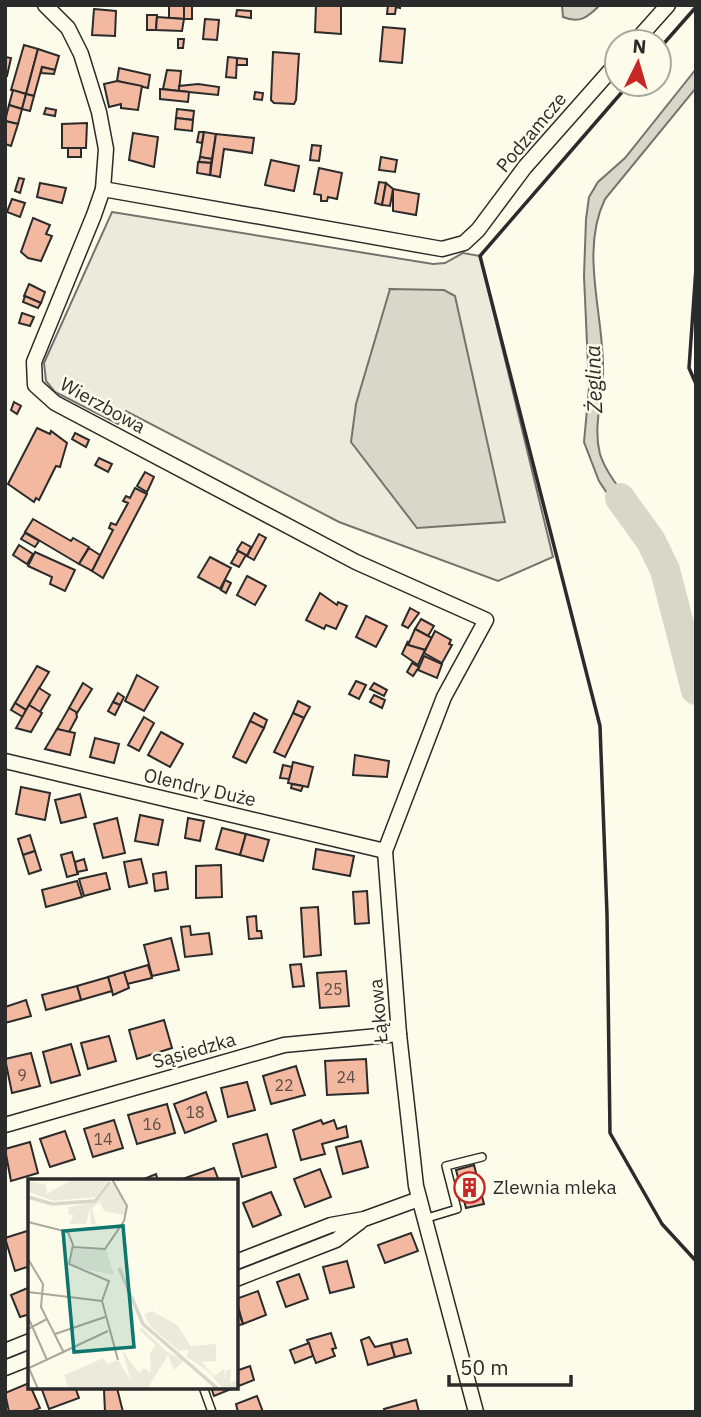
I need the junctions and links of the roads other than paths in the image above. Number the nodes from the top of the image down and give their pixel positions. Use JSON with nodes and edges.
{"nodes":[{"id":1,"x":45,"y":5,"type":"edge"},
{"id":2,"x":668,"y":5,"type":"edge"},
{"id":3,"x":647,"y":28,"type":"edge"},
{"id":4,"x":603,"y":79,"type":"edge"},
{"id":5,"x":103,"y":189,"type":"junction"},
{"id":6,"x":486,"y":620,"type":"joint"},
{"id":7,"x":5,"y":761,"type":"edge"},
{"id":8,"x":385,"y":851,"type":"junction"},
{"id":9,"x":399,"y":1034,"type":"junction"},
{"id":10,"x":5,"y":1125,"type":"edge"},
{"id":11,"x":482,"y":1157,"type":"dead end"},
{"id":12,"x":419,"y":1199,"type":"junction"},
{"id":13,"x":364,"y":1219,"type":"junction"},
{"id":14,"x":423,"y":1219,"type":"junction"},
{"id":15,"x":238,"y":1261,"type":"edge"},
{"id":16,"x":238,"y":1278,"type":"edge"},
{"id":17,"x":28,"y":1342,"type":"edge"},
{"id":18,"x":5,"y":1350,"type":"edge"},
{"id":19,"x":28,"y":1359,"type":"edge"},
{"id":20,"x":5,"y":1368,"type":"edge"},
{"id":21,"x":204,"y":1389,"type":"edge"},
{"id":22,"x":212,"y":1412,"type":"edge"},
{"id":23,"x":476,"y":1412,"type":"edge"}],
"edges":[{"from":1,"to":5,"type":"street","name":"Wierzbowa"},
{"from":2,"to":3,"type":"street"},
{"from":4,"to":5,"type":"street","name":"Podzamcze"},
{"from":5,"to":6,"type":"street","name":"Wierzbowa"},
{"from":6,"to":8,"type":"street","name":"Łąkowa"},
{"from":7,"to":8,"type":"street","name":"Olendry Duże"},
{"from":8,"to":9,"type":"street","name":"Łąkowa"},
{"from":9,"to":10,"type":"street","name":"Sąsiedzka"},
{"from":9,"to":12,"type":"street","name":"Łąkowa"},
{"from":11,"to":14,"type":"lane"},
{"from":12,"to":13,"type":"street"},
{"from":12,"to":14,"type":"street","name":"Łąkowa"},
{"from":13,"to":15,"type":"street"},
{"from":13,"to":16,"type":"street"},
{"from":14,"to":23,"type":"street","name":"Łąkowa"},
{"from":17,"to":18,"type":"street"},
{"from":19,"to":20,"type":"street"},
{"from":21,"to":22,"type":"lane"}]}
